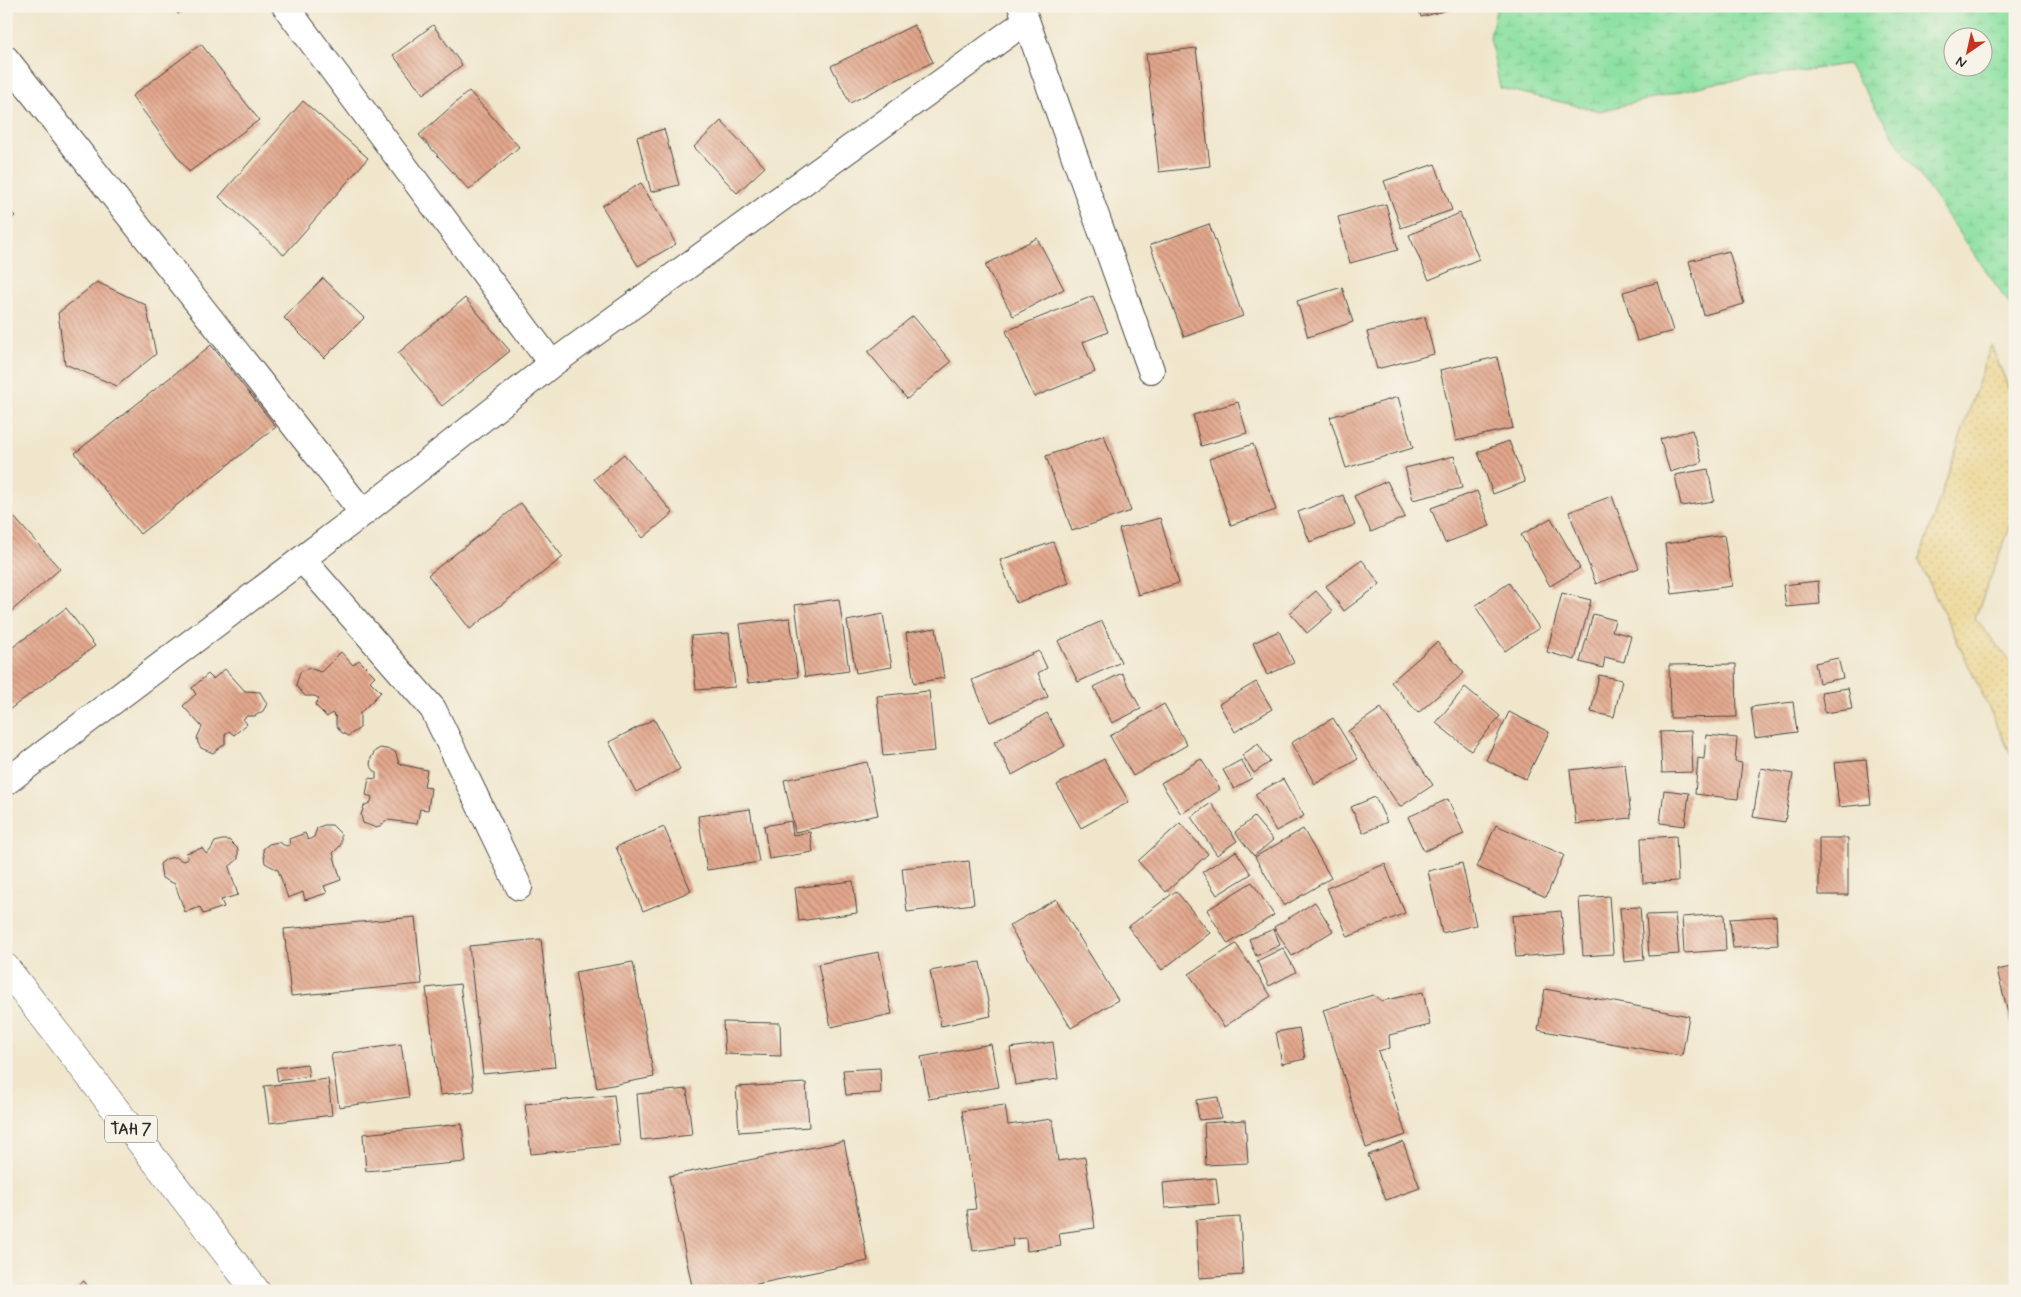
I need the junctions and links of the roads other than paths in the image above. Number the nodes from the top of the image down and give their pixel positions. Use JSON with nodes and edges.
{"nodes":[{"id":1,"x":285,"y":6,"type":"edge"},
{"id":2,"x":1023,"y":14,"type":"edge"},
{"id":3,"x":6,"y":59,"type":"edge"},
{"id":4,"x":552,"y":364,"type":"junction"},
{"id":5,"x":1151,"y":370,"type":"dead end"},
{"id":6,"x":363,"y":513,"type":"junction"},
{"id":7,"x":302,"y":559,"type":"junction"},
{"id":8,"x":6,"y":782,"type":"edge"},
{"id":9,"x":519,"y":887,"type":"dead end"},
{"id":10,"x":6,"y":968,"type":"edge"},
{"id":11,"x":256,"y":1291,"type":"edge"}],
"edges":[{"from":1,"to":4,"type":"street"},
{"from":2,"to":4,"type":"street"},
{"from":2,"to":5,"type":"street"},
{"from":3,"to":6,"type":"street"},
{"from":4,"to":6,"type":"street"},
{"from":6,"to":7,"type":"street"},
{"from":7,"to":8,"type":"street"},
{"from":7,"to":9,"type":"street"},
{"from":10,"to":11,"type":"highway","number":"TAH 7"}]}
